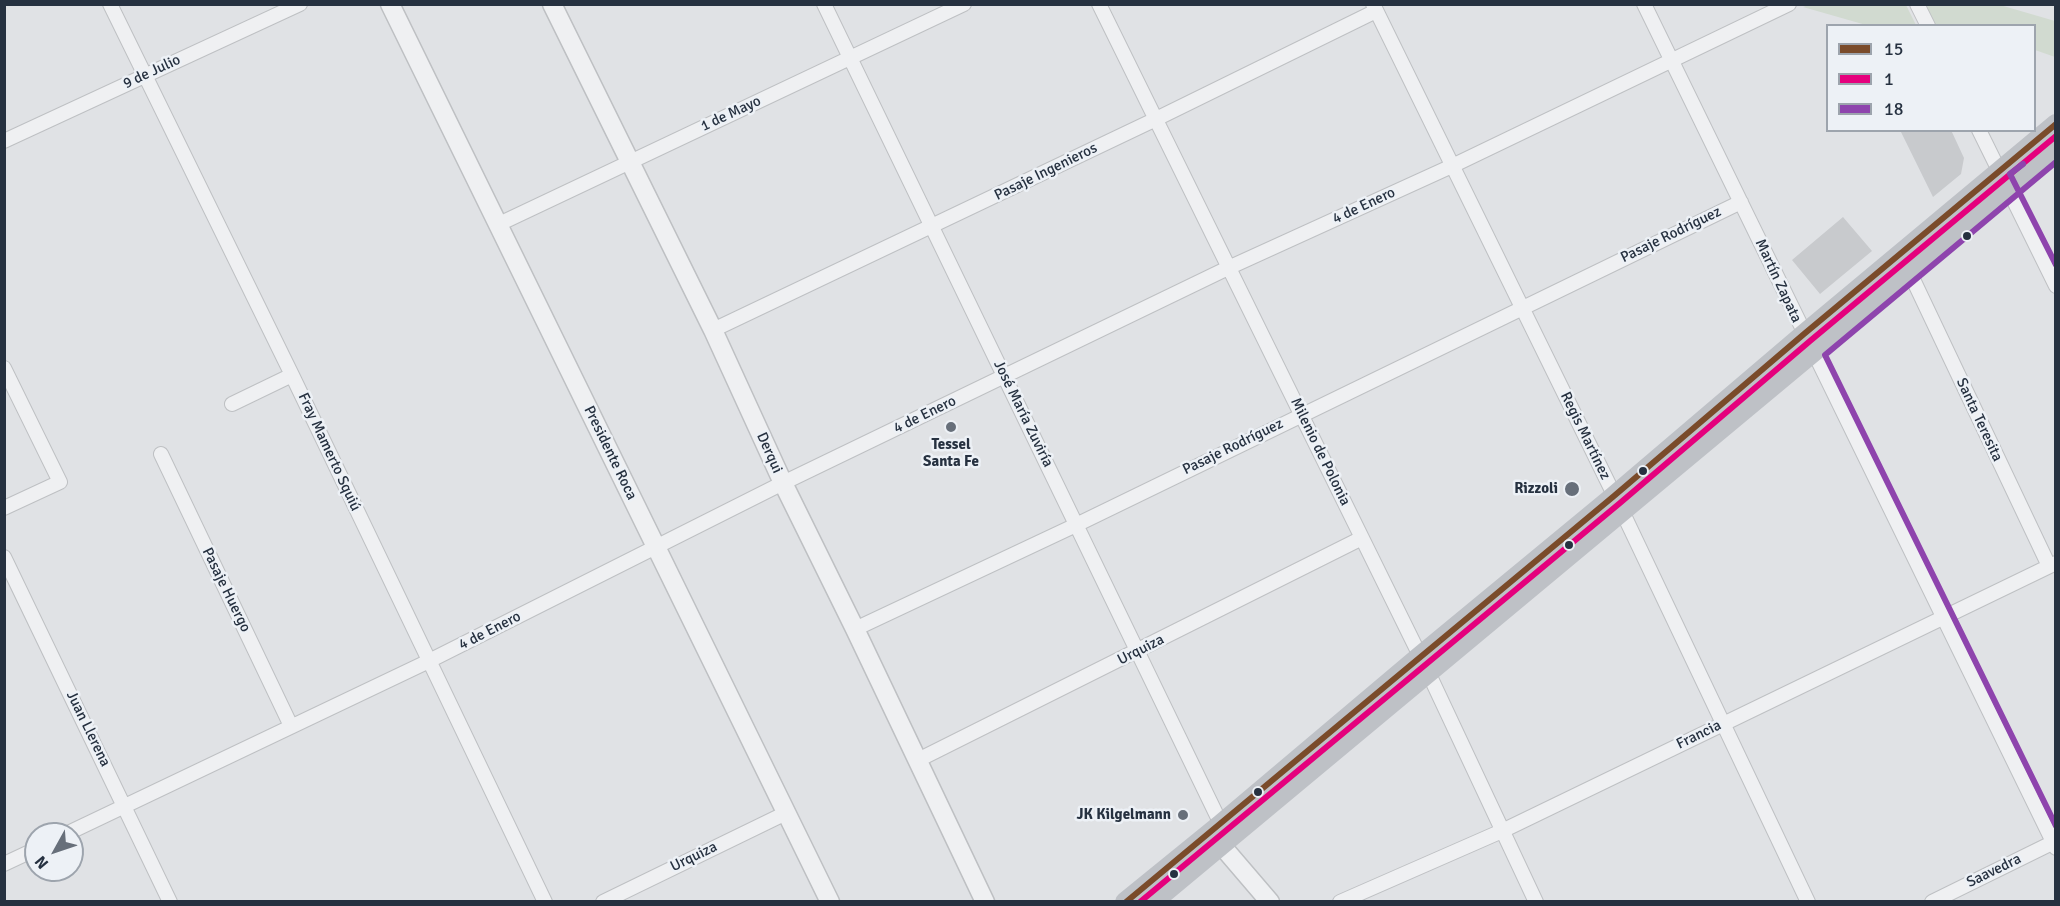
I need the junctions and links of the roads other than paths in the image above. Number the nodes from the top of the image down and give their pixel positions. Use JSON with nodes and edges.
{"nodes":[{"id":1,"x":110,"y":4,"type":"edge"},
{"id":2,"x":300,"y":4,"type":"edge"},
{"id":3,"x":390,"y":4,"type":"edge"},
{"id":4,"x":552,"y":4,"type":"edge"},
{"id":5,"x":824,"y":4,"type":"edge"},
{"id":6,"x":964,"y":4,"type":"edge"},
{"id":7,"x":1099,"y":4,"type":"edge"},
{"id":8,"x":1644,"y":4,"type":"edge"},
{"id":9,"x":1789,"y":4,"type":"edge"},
{"id":10,"x":1917,"y":4,"type":"edge"},
{"id":11,"x":1375,"y":8,"type":"edge"},
{"id":12,"x":1927,"y":24,"type":"edge"},
{"id":13,"x":851,"y":59,"type":"junction"},
{"id":14,"x":1671,"y":60,"type":"junction"},
{"id":15,"x":144,"y":75,"type":"junction"},
{"id":16,"x":1154,"y":120,"type":"junction"},
{"id":17,"x":2055,"y":124,"type":"edge"},
{"id":18,"x":1980,"y":132,"type":"edge"},
{"id":19,"x":4,"y":141,"type":"edge"},
{"id":20,"x":2055,"y":150,"type":"edge"},
{"id":21,"x":629,"y":162,"type":"junction"},
{"id":22,"x":1452,"y":166,"type":"junction"},
{"id":23,"x":1999,"y":171,"type":"junction"},
{"id":24,"x":2007,"y":191,"type":"junction"},
{"id":25,"x":1741,"y":201,"type":"junction"},
{"id":26,"x":499,"y":224,"type":"junction"},
{"id":27,"x":932,"y":226,"type":"junction"},
{"id":28,"x":1228,"y":268,"type":"junction"},
{"id":29,"x":1910,"y":273,"type":"junction"},
{"id":30,"x":2055,"y":286,"type":"edge"},
{"id":31,"x":1522,"y":307,"type":"junction"},
{"id":32,"x":713,"y":330,"type":"junction"},
{"id":33,"x":1804,"y":333,"type":"junction"},
{"id":34,"x":1814,"y":353,"type":"junction"},
{"id":35,"x":4,"y":368,"type":"edge"},
{"id":36,"x":292,"y":375,"type":"junction"},
{"id":37,"x":1005,"y":376,"type":"junction"},
{"id":38,"x":232,"y":404,"type":"dead end"},
{"id":39,"x":1301,"y":414,"type":"junction"},
{"id":40,"x":161,"y":454,"type":"dead end"},
{"id":41,"x":783,"y":483,"type":"junction"},
{"id":42,"x":1618,"y":504,"type":"junction"},
{"id":43,"x":4,"y":508,"type":"edge"},
{"id":44,"x":1076,"y":525,"type":"junction"},
{"id":45,"x":1362,"y":538,"type":"junction"},
{"id":46,"x":655,"y":547,"type":"junction"},
{"id":47,"x":4,"y":557,"type":"edge"},
{"id":48,"x":2052,"y":564,"type":"edge"},
{"id":49,"x":1942,"y":618,"type":"junction"},
{"id":50,"x":855,"y":629,"type":"junction"},
{"id":51,"x":1137,"y":652,"type":"junction"},
{"id":52,"x":429,"y":661,"type":"junction"},
{"id":53,"x":1424,"y":664,"type":"junction"},
{"id":54,"x":1722,"y":723,"type":"junction"},
{"id":55,"x":291,"y":726,"type":"junction"},
{"id":56,"x":918,"y":760,"type":"junction"},
{"id":57,"x":125,"y":805,"type":"junction"},
{"id":58,"x":786,"y":813,"type":"junction"},
{"id":59,"x":1221,"y":824,"type":"junction"},
{"id":60,"x":84,"y":825,"type":"edge"},
{"id":61,"x":1502,"y":831,"type":"junction"},
{"id":62,"x":2055,"y":844,"type":"edge"},
{"id":63,"x":1222,"y":846,"type":"junction"},
{"id":64,"x":24,"y":855,"type":"edge"},
{"id":65,"x":4,"y":864,"type":"edge"},
{"id":66,"x":170,"y":902,"type":"edge"},
{"id":67,"x":545,"y":902,"type":"edge"},
{"id":68,"x":603,"y":902,"type":"edge"},
{"id":69,"x":830,"y":902,"type":"edge"},
{"id":70,"x":985,"y":902,"type":"edge"},
{"id":71,"x":1125,"y":902,"type":"edge"},
{"id":72,"x":1153,"y":902,"type":"edge"},
{"id":73,"x":1270,"y":902,"type":"edge"},
{"id":74,"x":1340,"y":902,"type":"edge"},
{"id":75,"x":1536,"y":902,"type":"edge"},
{"id":76,"x":1808,"y":902,"type":"edge"},
{"id":77,"x":1932,"y":902,"type":"edge"}],
"edges":[{"from":1,"to":15,"type":"street","name":"Fray Mamerto Squiú"},
{"from":2,"to":15,"type":"street","name":"9 de Julio"},
{"from":3,"to":26,"type":"street","name":"Presidente Roca"},
{"from":4,"to":21,"type":"street","name":"Derqui"},
{"from":5,"to":13,"type":"street","name":"José María Zuviría"},
{"from":6,"to":13,"type":"street","name":"1 de Mayo"},
{"from":7,"to":16,"type":"street","name":"Milenio de Polonia"},
{"from":8,"to":14,"type":"street","name":"Martín Zapata"},
{"from":9,"to":14,"type":"street","name":"4 de Enero"},
{"from":10,"to":12,"type":"street"},
{"from":11,"to":16,"type":"street","name":"Pasaje Ingenieros"},
{"from":11,"to":22,"type":"street","name":"Regis Martínez"},
{"from":13,"to":21,"type":"street","name":"1 de Mayo"},
{"from":13,"to":27,"type":"street","name":"José María Zuviría"},
{"from":14,"to":22,"type":"street","name":"4 de Enero"},
{"from":14,"to":25,"type":"street","name":"Martín Zapata"},
{"from":15,"to":19,"type":"street","name":"9 de Julio"},
{"from":15,"to":36,"type":"street","name":"Fray Mamerto Squiú"},
{"from":16,"to":27,"type":"street","name":"Pasaje Ingenieros"},
{"from":16,"to":28,"type":"street","name":"Milenio de Polonia"},
{"from":17,"to":23,"type":"main road"},
{"from":18,"to":23,"type":"street"},
{"from":20,"to":24,"type":"main road"},
{"from":21,"to":26,"type":"street","name":"1 de Mayo"},
{"from":21,"to":32,"type":"street","name":"Derqui"},
{"from":22,"to":28,"type":"street","name":"4 de Enero"},
{"from":22,"to":31,"type":"street","name":"Regis Martínez"},
{"from":23,"to":24,"type":"street"},
{"from":23,"to":33,"type":"main road"},
{"from":24,"to":29,"type":"main road"},
{"from":24,"to":30,"type":"street"},
{"from":25,"to":31,"type":"street","name":"Pasaje Rodríguez"},
{"from":25,"to":33,"type":"street","name":"Martín Zapata"},
{"from":26,"to":46,"type":"street","name":"Presidente Roca"},
{"from":27,"to":32,"type":"street","name":"Pasaje Ingenieros"},
{"from":27,"to":37,"type":"street","name":"José María Zuviría"},
{"from":28,"to":37,"type":"street","name":"4 de Enero"},
{"from":28,"to":39,"type":"street","name":"Milenio de Polonia"},
{"from":29,"to":34,"type":"main road"},
{"from":29,"to":48,"type":"street","name":"Santa Teresita"},
{"from":31,"to":39,"type":"street","name":"Pasaje Rodríguez"},
{"from":31,"to":42,"type":"street","name":"Regis Martínez"},
{"from":32,"to":41,"type":"street","name":"Derqui"},
{"from":33,"to":34,"type":"street","name":"Martín Zapata"},
{"from":33,"to":42,"type":"main road"},
{"from":34,"to":42,"type":"main road"},
{"from":34,"to":49,"type":"street","name":"Martín Zapata"},
{"from":35,"to":43,"type":"street"},
{"from":36,"to":38,"type":"street"},
{"from":36,"to":52,"type":"street","name":"Fray Mamerto Squiú"},
{"from":37,"to":41,"type":"street","name":"4 de Enero"},
{"from":37,"to":44,"type":"street","name":"José María Zuviría"},
{"from":39,"to":44,"type":"street","name":"Pasaje Rodríguez"},
{"from":39,"to":45,"type":"street","name":"Milenio de Polonia"},
{"from":40,"to":55,"type":"street","name":"Pasaje Huergo"},
{"from":41,"to":46,"type":"street","name":"4 de Enero"},
{"from":41,"to":50,"type":"street","name":"Derqui"},
{"from":42,"to":53,"type":"main road"},
{"from":42,"to":54,"type":"street","name":"Regis Martínez"},
{"from":44,"to":50,"type":"street","name":"Pasaje Rodríguez"},
{"from":44,"to":51,"type":"street","name":"José María Zuviría"},
{"from":45,"to":51,"type":"street","name":"Urquiza"},
{"from":45,"to":53,"type":"street","name":"Milenio de Polonia"},
{"from":46,"to":52,"type":"street","name":"4 de Enero"},
{"from":46,"to":58,"type":"street","name":"Presidente Roca"},
{"from":47,"to":57,"type":"street","name":"Juan Llerena"},
{"from":48,"to":49,"type":"street","name":"Francia"},
{"from":49,"to":54,"type":"street","name":"Francia"},
{"from":49,"to":62,"type":"street","name":"Martín Zapata"},
{"from":50,"to":56,"type":"street","name":"Derqui"},
{"from":51,"to":56,"type":"street","name":"Urquiza"},
{"from":51,"to":59,"type":"street","name":"José María Zuviría"},
{"from":52,"to":55,"type":"street","name":"4 de Enero"},
{"from":52,"to":67,"type":"street","name":"Fray Mamerto Squiú"},
{"from":53,"to":59,"type":"main road"},
{"from":53,"to":61,"type":"street","name":"Milenio de Polonia"},
{"from":53,"to":63,"type":"main road"},
{"from":54,"to":61,"type":"street","name":"Francia"},
{"from":54,"to":76,"type":"street","name":"Regis Martínez"},
{"from":55,"to":57,"type":"street","name":"4 de Enero"},
{"from":56,"to":70,"type":"street","name":"Derqui"},
{"from":57,"to":60,"type":"street","name":"4 de Enero"},
{"from":57,"to":66,"type":"street","name":"Juan Llerena"},
{"from":58,"to":68,"type":"street","name":"Urquiza"},
{"from":58,"to":69,"type":"street","name":"Presidente Roca"},
{"from":59,"to":63,"type":"street"},
{"from":59,"to":71,"type":"main road"},
{"from":61,"to":74,"type":"street","name":"Francia"},
{"from":61,"to":75,"type":"street","name":"Milenio de Polonia"},
{"from":62,"to":77,"type":"street","name":"Saavedra"},
{"from":63,"to":72,"type":"main road"},
{"from":63,"to":73,"type":"street"},
{"from":64,"to":65,"type":"street"}]}
